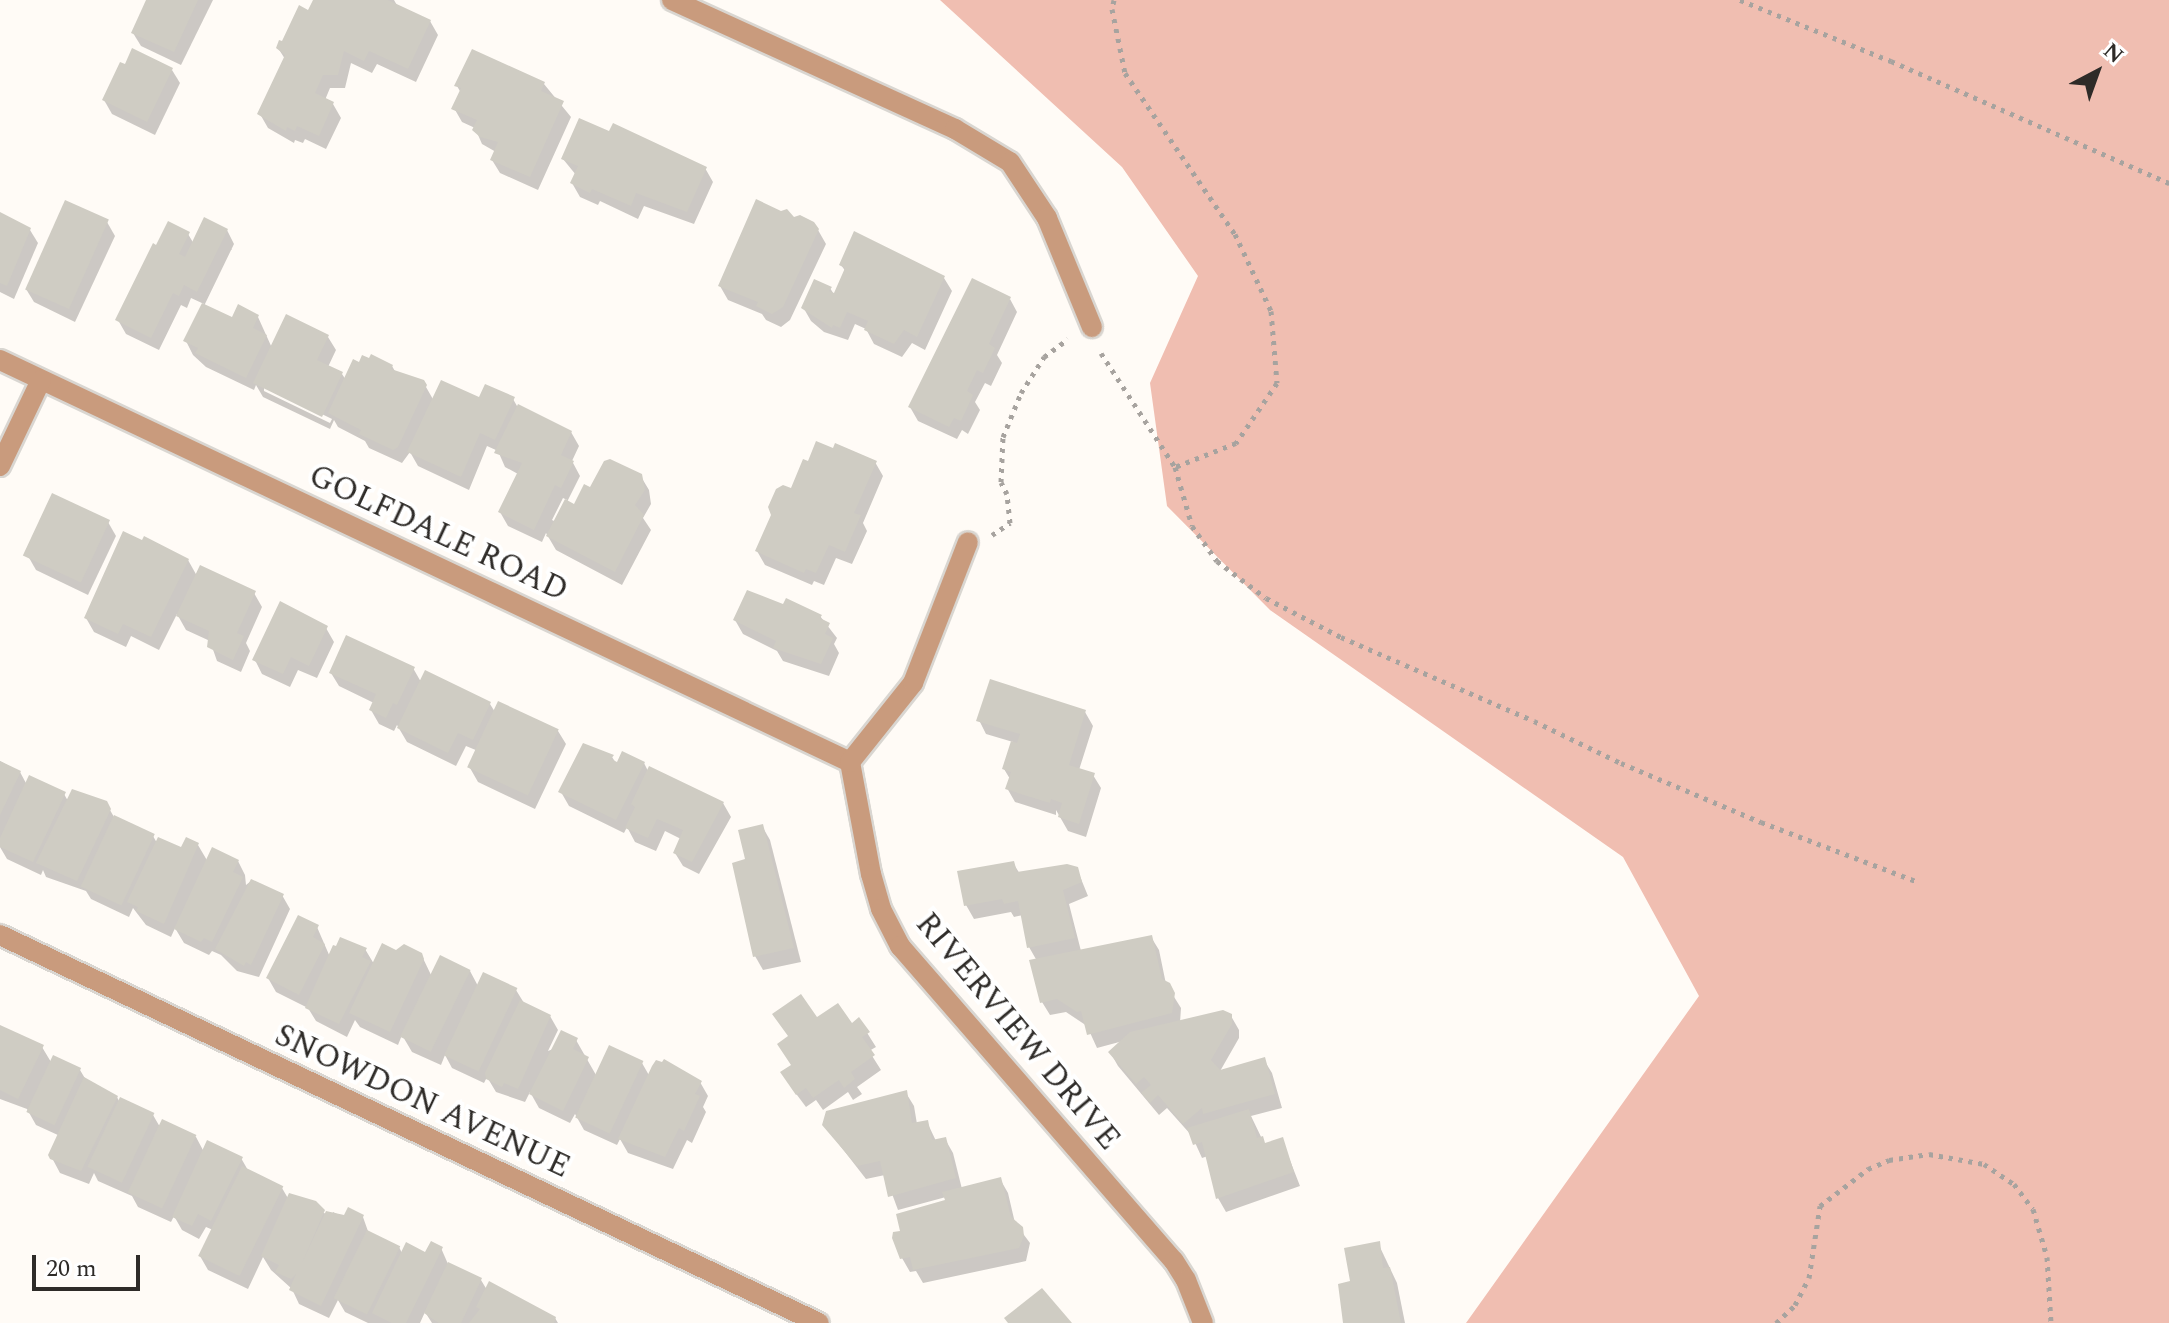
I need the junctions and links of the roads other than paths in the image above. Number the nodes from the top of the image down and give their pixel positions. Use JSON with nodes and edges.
{"nodes":[{"id":1,"x":672,"y":0,"type":"edge"},
{"id":2,"x":1092,"y":327,"type":"road end"},
{"id":3,"x":0,"y":360,"type":"edge"},
{"id":4,"x":41,"y":380,"type":"junction"},
{"id":5,"x":0,"y":466,"type":"edge"},
{"id":6,"x":968,"y":542,"type":"road end"},
{"id":7,"x":850,"y":762,"type":"junction"},
{"id":8,"x":0,"y":935,"type":"edge"},
{"id":9,"x":819,"y":1323,"type":"edge"},
{"id":10,"x":1203,"y":1323,"type":"edge"}],
"edges":[{"from":1,"to":2,"type":"street"},
{"from":3,"to":4,"type":"street","name":"GOLFDALE ROAD"},
{"from":4,"to":5,"type":"street"},
{"from":4,"to":7,"type":"street","name":"GOLFDALE ROAD"},
{"from":6,"to":7,"type":"street"},
{"from":7,"to":10,"type":"street","name":"RIVERVIEW DRIVE"},
{"from":8,"to":9,"type":"street","name":"SNOWDON AVENUE"}]}
